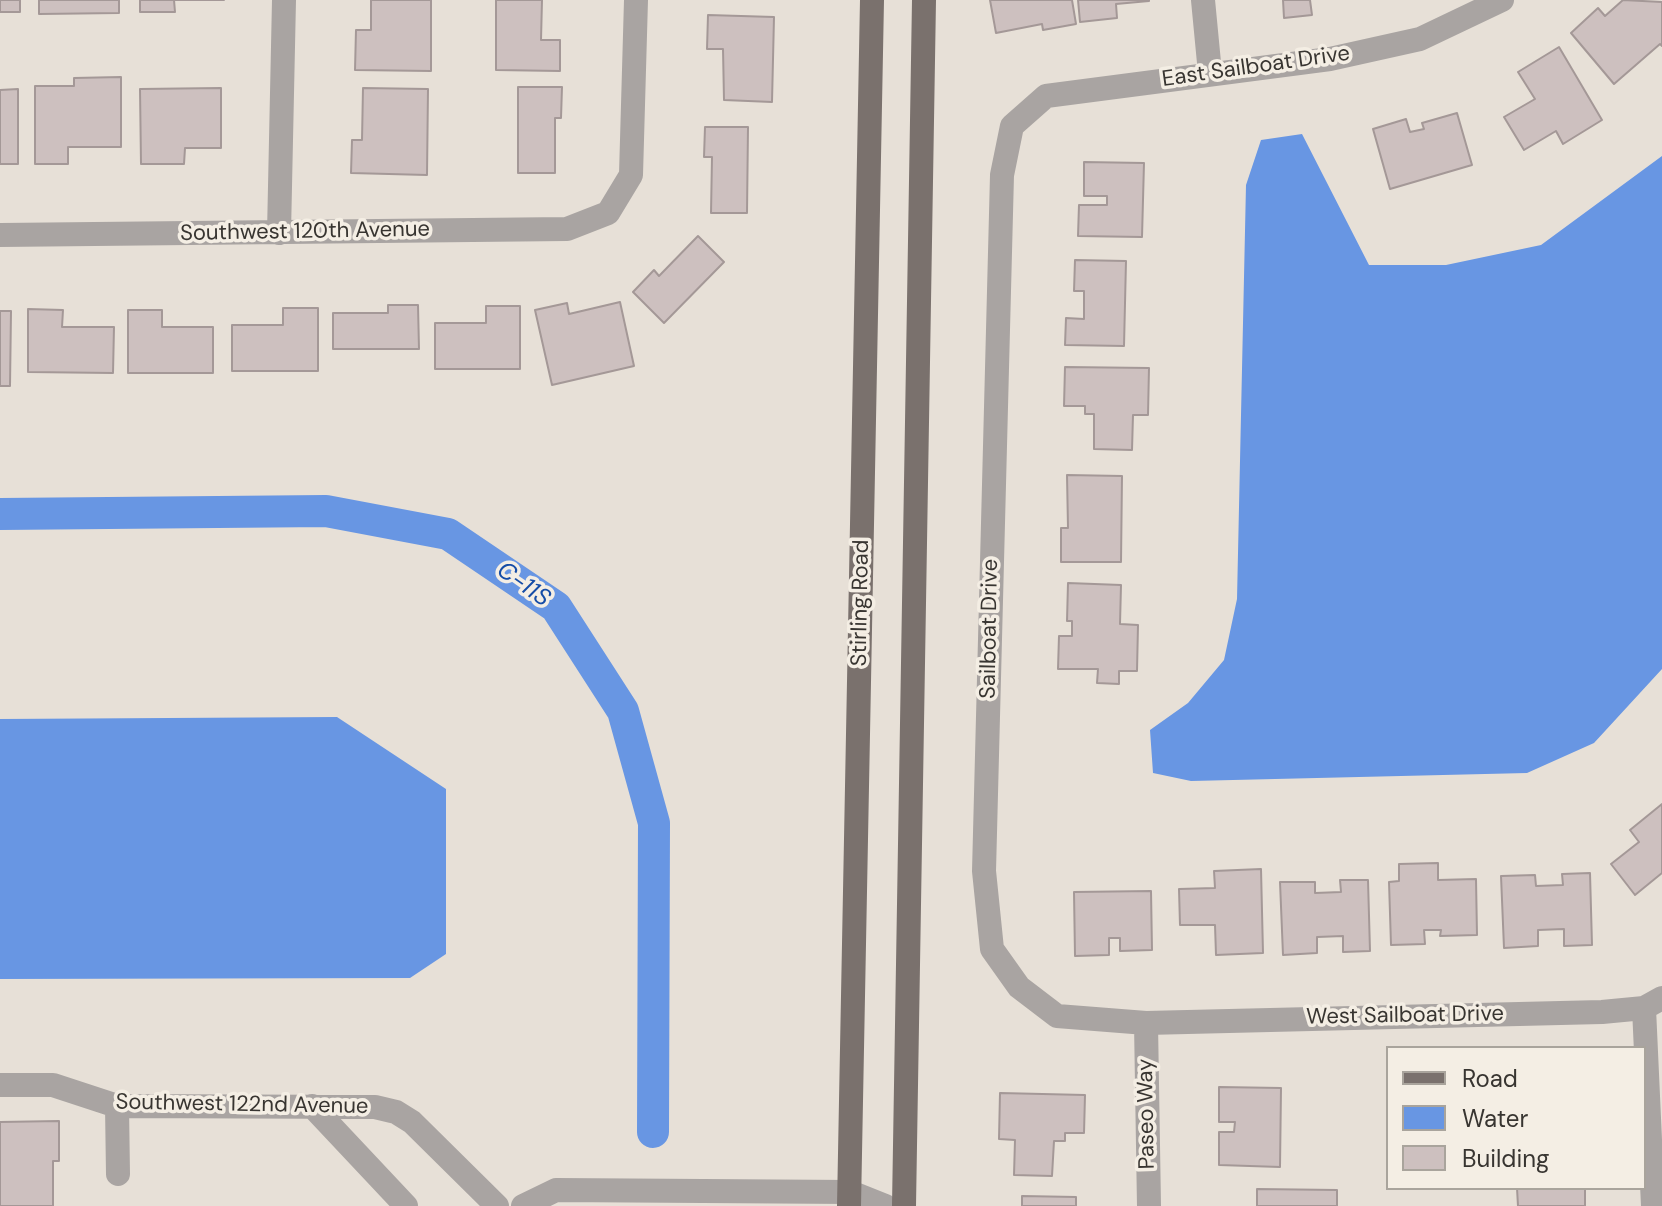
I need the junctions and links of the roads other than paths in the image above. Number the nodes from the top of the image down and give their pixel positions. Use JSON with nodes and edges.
{"nodes":[{"id":1,"x":284,"y":0,"type":"edge"},
{"id":2,"x":636,"y":0,"type":"edge"},
{"id":3,"x":872,"y":0,"type":"edge"},
{"id":4,"x":924,"y":0,"type":"edge"},
{"id":5,"x":1203,"y":0,"type":"edge"},
{"id":6,"x":1502,"y":0,"type":"edge"},
{"id":7,"x":1210,"y":73,"type":"junction"},
{"id":8,"x":1012,"y":126,"type":"joint"},
{"id":9,"x":279,"y":233,"type":"junction"},
{"id":10,"x":0,"y":235,"type":"edge"},
{"id":11,"x":1653,"y":1003,"type":"edge"},
{"id":12,"x":1146,"y":1023,"type":"junction"},
{"id":13,"x":0,"y":1085,"type":"edge"},
{"id":14,"x":117,"y":1106,"type":"junction"},
{"id":15,"x":312,"y":1106,"type":"junction"},
{"id":16,"x":118,"y":1174,"type":"dead end"},
{"id":17,"x":849,"y":1199,"type":"edge"},
{"id":18,"x":406,"y":1206,"type":"edge"},
{"id":19,"x":497,"y":1206,"type":"edge"},
{"id":20,"x":523,"y":1206,"type":"edge"},
{"id":21,"x":885,"y":1206,"type":"edge"},
{"id":22,"x":904,"y":1206,"type":"edge"},
{"id":23,"x":1149,"y":1206,"type":"edge"},
{"id":24,"x":1653,"y":1206,"type":"edge"}],
"edges":[{"from":1,"to":9,"type":"street"},
{"from":2,"to":9,"type":"street","name":"Southwest 120th Avenue"},
{"from":3,"to":17,"type":"main road","name":"Stirling Road"},
{"from":4,"to":22,"type":"main road"},
{"from":5,"to":7,"type":"street"},
{"from":6,"to":7,"type":"street","name":"East Sailboat Drive"},
{"from":7,"to":8,"type":"street","name":"East Sailboat Drive"},
{"from":8,"to":12,"type":"street","name":"Sailboat Drive"},
{"from":9,"to":10,"type":"street","name":"Southwest 120th Avenue"},
{"from":11,"to":12,"type":"street","name":"West Sailboat Drive"},
{"from":11,"to":24,"type":"street"},
{"from":12,"to":23,"type":"street","name":"Paseo Way"},
{"from":13,"to":14,"type":"street","name":"Southwest 122nd Avenue"},
{"from":14,"to":15,"type":"street","name":"Southwest 122nd Avenue"},
{"from":14,"to":16,"type":"street"},
{"from":15,"to":18,"type":"street"},
{"from":15,"to":19,"type":"street","name":"Southwest 122nd Avenue"},
{"from":17,"to":20,"type":"street"},
{"from":17,"to":21,"type":"street"}]}
